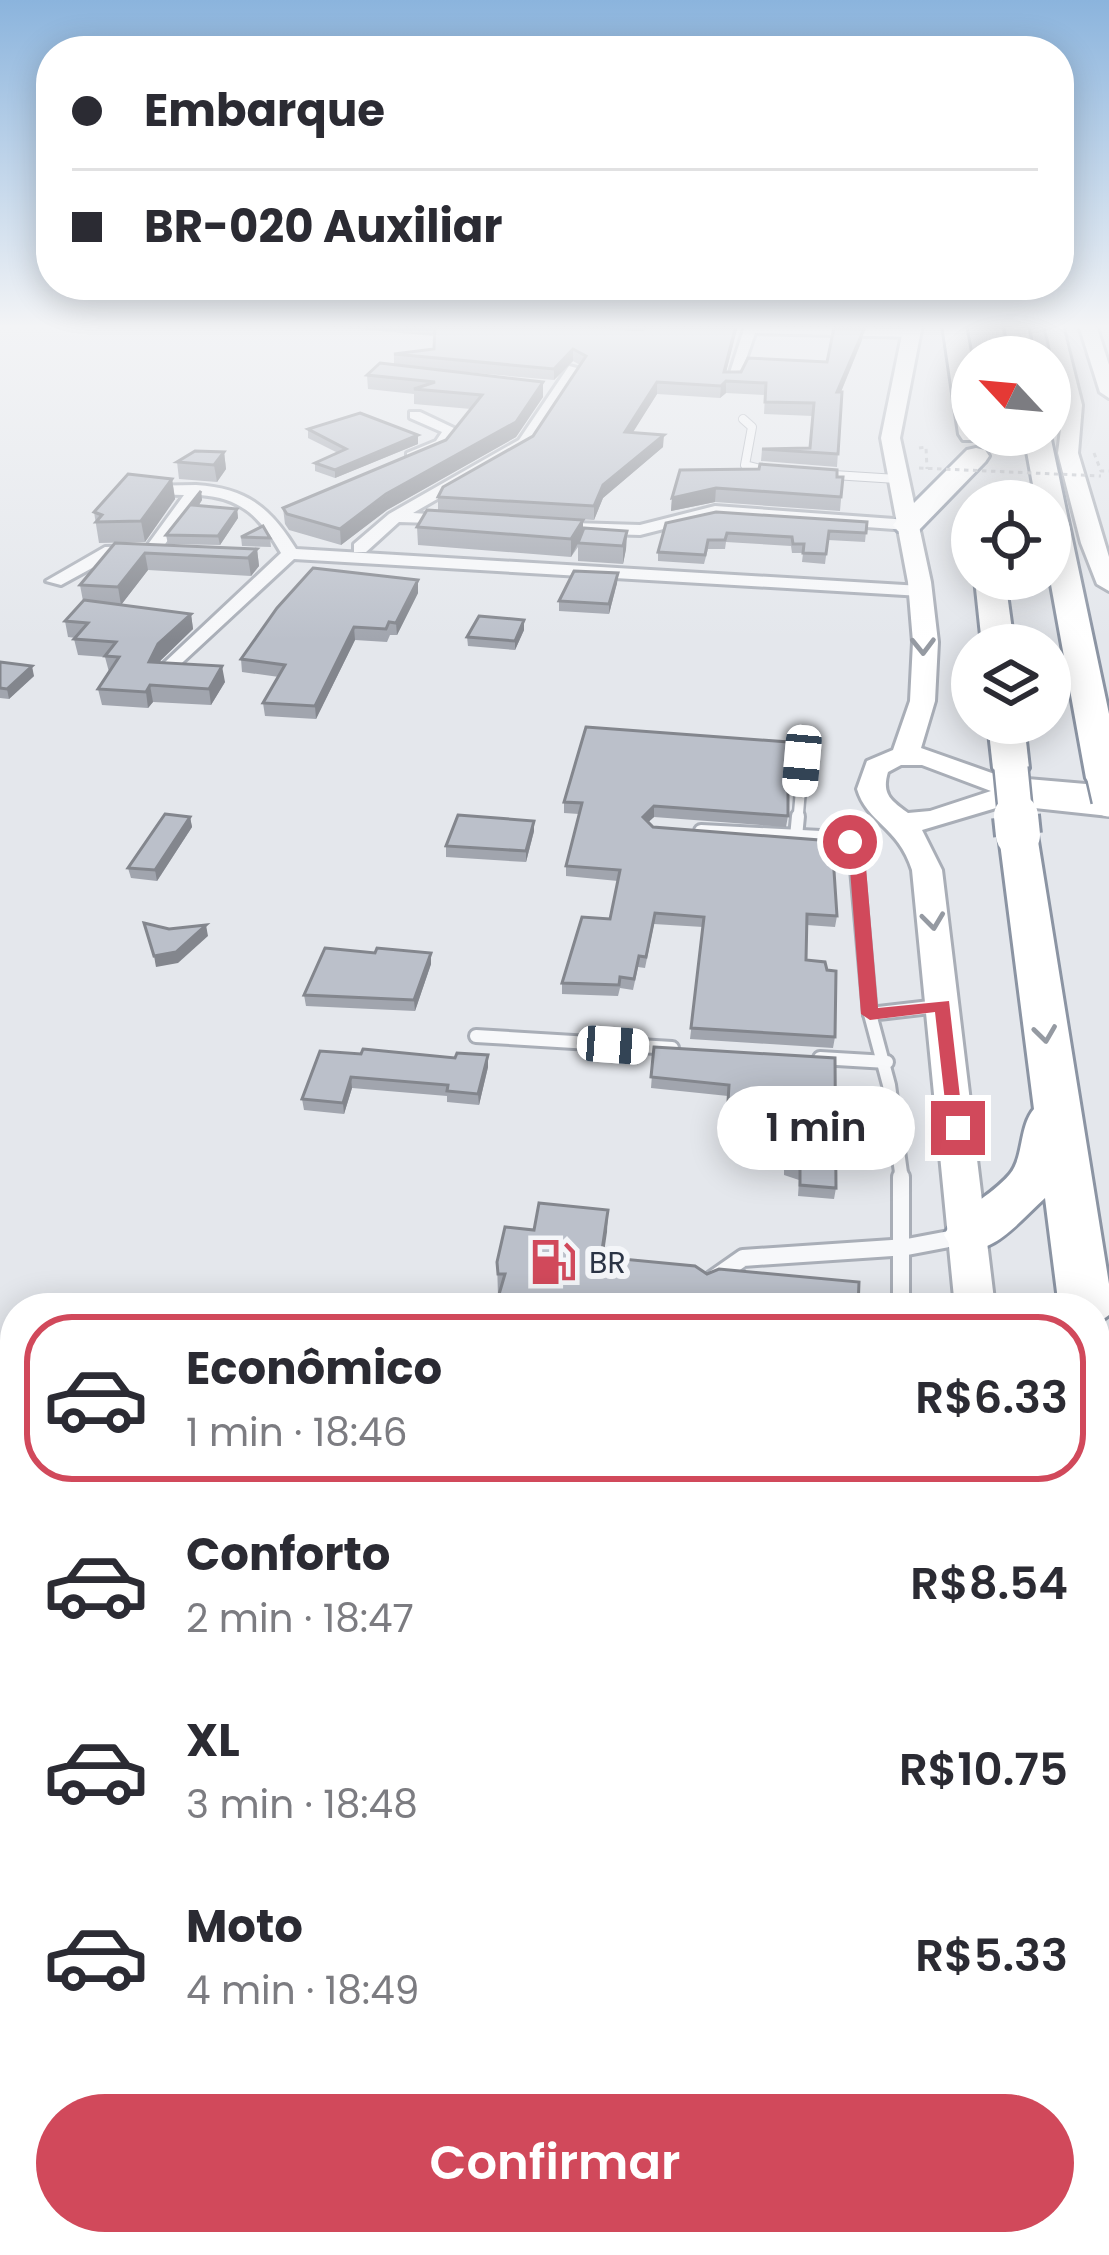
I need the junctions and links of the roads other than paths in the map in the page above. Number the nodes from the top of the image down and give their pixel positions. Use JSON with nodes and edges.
{"nodes":[{"id":1,"x":449,"y":430,"type":"edge"},
{"id":2,"x":533,"y":430,"type":"edge"},
{"id":3,"x":751,"y":430,"type":"edge"},
{"id":4,"x":892,"y":430,"type":"edge"},
{"id":5,"x":963,"y":456,"type":"edge"},
{"id":6,"x":1069,"y":456,"type":"edge"},
{"id":7,"x":398,"y":462,"type":"edge"},
{"id":8,"x":785,"y":472,"type":"edge"},
{"id":9,"x":806,"y":474,"type":"edge"},
{"id":10,"x":897,"y":478,"type":"junction"},
{"id":11,"x":146,"y":489,"type":"edge"},
{"id":12,"x":195,"y":491,"type":"junction"},
{"id":13,"x":291,"y":507,"type":"edge"},
{"id":14,"x":270,"y":516,"type":"junction"},
{"id":15,"x":395,"y":517,"type":"junction"},
{"id":16,"x":488,"y":523,"type":"edge"},
{"id":17,"x":908,"y":525,"type":"junction"},
{"id":18,"x":557,"y":527,"type":"edge"},
{"id":19,"x":360,"y":548,"type":"dead end"},
{"id":20,"x":263,"y":556,"type":"dead end"},
{"id":21,"x":288,"y":556,"type":"junction"},
{"id":22,"x":55,"y":580,"type":"dead end"},
{"id":23,"x":1109,"y":584,"type":"edge"},
{"id":24,"x":921,"y":591,"type":"junction"},
{"id":25,"x":1070,"y":600,"type":"edge"},
{"id":26,"x":171,"y":668,"type":"edge"},
{"id":27,"x":1009,"y":744,"type":"edge"},
{"id":28,"x":905,"y":754,"type":"junction"},
{"id":29,"x":802,"y":761,"type":"dead end"},
{"id":30,"x":1108,"y":795,"type":"edge"},
{"id":31,"x":894,"y":815,"type":"junction"},
{"id":32,"x":676,"y":829,"type":"edge"},
{"id":33,"x":796,"y":837,"type":"junction"},
{"id":34,"x":943,"y":1005,"type":"junction"},
{"id":35,"x":870,"y":1014,"type":"junction"},
{"id":36,"x":476,"y":1036,"type":"dead end"},
{"id":37,"x":682,"y":1049,"type":"edge"},
{"id":38,"x":796,"y":1056,"type":"edge"},
{"id":39,"x":887,"y":1062,"type":"junction"},
{"id":40,"x":1054,"y":1099,"type":"junction"},
{"id":41,"x":970,"y":1235,"type":"junction"},
{"id":42,"x":907,"y":1246,"type":"junction"},
{"id":43,"x":705,"y":1284,"type":"edge"},
{"id":44,"x":902,"y":1293,"type":"edge"},
{"id":45,"x":974,"y":1293,"type":"edge"},
{"id":46,"x":1084,"y":1293,"type":"edge"}],
"edges":[{"from":1,"to":7,"type":"street"},
{"from":2,"to":15,"type":"street"},
{"from":3,"to":8,"type":"lane"},
{"from":4,"to":10,"type":"main road"},
{"from":5,"to":17,"type":"highway"},
{"from":6,"to":23,"type":"main road"},
{"from":9,"to":10,"type":"lane"},
{"from":10,"to":17,"type":"main road"},
{"from":11,"to":12,"type":"street"},
{"from":12,"to":14,"type":"street"},
{"from":12,"to":22,"type":"street"},
{"from":13,"to":14,"type":"street"},
{"from":14,"to":21,"type":"street"},
{"from":15,"to":16,"type":"street"},
{"from":15,"to":19,"type":"street"},
{"from":17,"to":18,"type":"street"},
{"from":17,"to":24,"type":"main road"},
{"from":20,"to":21,"type":"street"},
{"from":21,"to":24,"type":"street"},
{"from":21,"to":26,"type":"street"},
{"from":24,"to":28,"type":"main road","one_way":true},
{"from":25,"to":30,"type":"highway"},
{"from":27,"to":40,"type":"highway","one_way":true,"bridge":true},
{"from":28,"to":30,"type":"main road"},
{"from":28,"to":31,"type":"main road"},
{"from":29,"to":33,"type":"lane"},
{"from":30,"to":31,"type":"main road"},
{"from":31,"to":34,"type":"main road","one_way":true},
{"from":32,"to":33,"type":"lane"},
{"from":33,"to":35,"type":"lane"},
{"from":34,"to":35,"type":"lane"},
{"from":34,"to":41,"type":"main road"},
{"from":35,"to":39,"type":"lane"},
{"from":36,"to":37,"type":"lane"},
{"from":38,"to":39,"type":"lane"},
{"from":39,"to":42,"type":"lane"},
{"from":40,"to":41,"type":"highway"},
{"from":40,"to":46,"type":"highway"},
{"from":41,"to":42,"type":"lane"},
{"from":41,"to":45,"type":"main road"},
{"from":42,"to":43,"type":"lane"},
{"from":42,"to":44,"type":"lane"}]}
